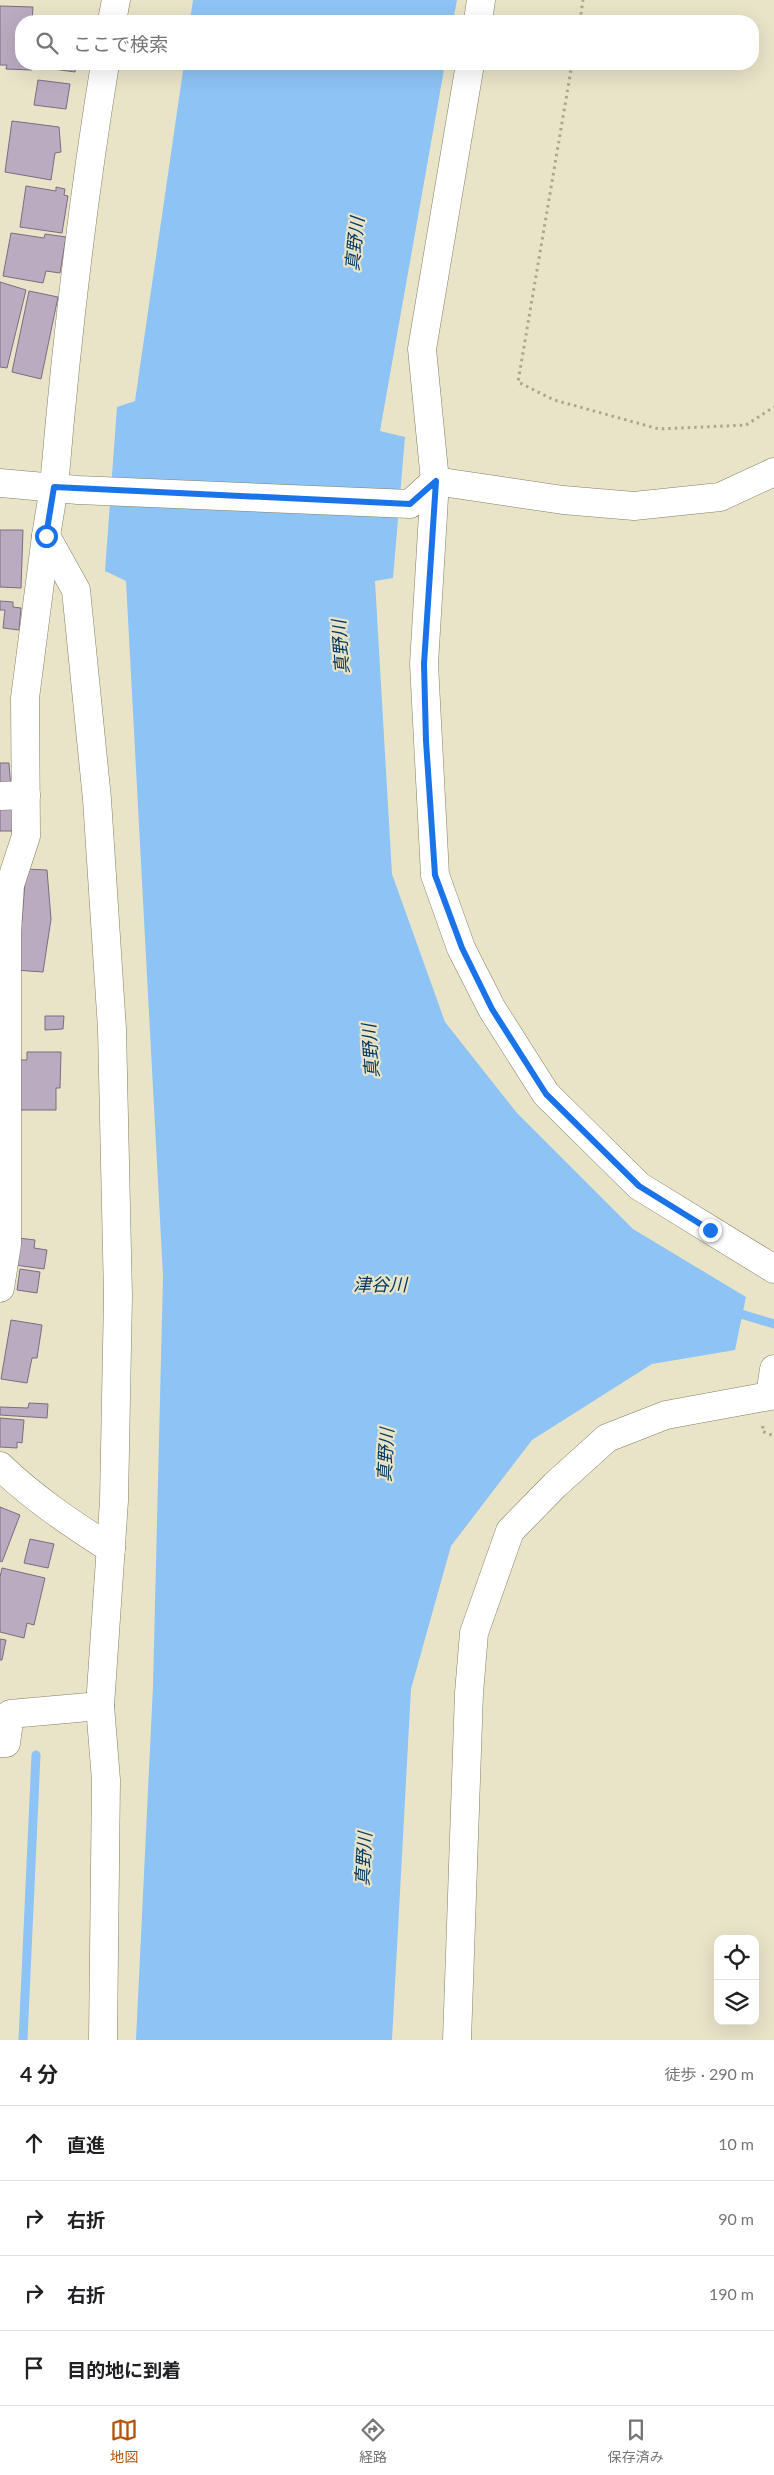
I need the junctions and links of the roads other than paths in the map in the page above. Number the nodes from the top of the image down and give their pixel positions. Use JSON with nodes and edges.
{"nodes":[{"id":1,"x":116,"y":0,"type":"edge"},
{"id":2,"x":481,"y":0,"type":"edge"},
{"id":3,"x":113,"y":15,"type":"edge"},
{"id":4,"x":479,"y":15,"type":"edge"},
{"id":5,"x":104,"y":70,"type":"edge"},
{"id":6,"x":469,"y":70,"type":"edge"},
{"id":7,"x":774,"y":472,"type":"edge"},
{"id":8,"x":436,"y":481,"type":"junction"},
{"id":9,"x":0,"y":484,"type":"edge"},
{"id":10,"x":66,"y":488,"type":"junction"},
{"id":11,"x":46,"y":536,"type":"junction"},
{"id":12,"x":13,"y":795,"type":"edge"},
{"id":13,"x":774,"y":1269,"type":"edge"},
{"id":14,"x":0,"y":1288,"type":"edge"},
{"id":15,"x":774,"y":1369,"type":"edge"},
{"id":16,"x":0,"y":1466,"type":"edge"},
{"id":17,"x":111,"y":1549,"type":"junction"},
{"id":18,"x":100,"y":1706,"type":"junction"},
{"id":19,"x":0,"y":1743,"type":"edge"},
{"id":20,"x":103,"y":2040,"type":"edge"},
{"id":21,"x":457,"y":2040,"type":"edge"}],
"edges":[{"from":1,"to":3,"type":"street"},
{"from":2,"to":4,"type":"street"},
{"from":5,"to":10,"type":"street"},
{"from":6,"to":8,"type":"street"},
{"from":7,"to":8,"type":"street"},
{"from":8,"to":10,"type":"street"},
{"from":8,"to":13,"type":"street"},
{"from":9,"to":10,"type":"street"},
{"from":10,"to":11,"type":"street"},
{"from":11,"to":12,"type":"street"},
{"from":11,"to":17,"type":"street"},
{"from":12,"to":14,"type":"street"},
{"from":15,"to":21,"type":"street"},
{"from":16,"to":17,"type":"street"},
{"from":17,"to":18,"type":"street"},
{"from":18,"to":19,"type":"street"},
{"from":18,"to":20,"type":"street"}]}
